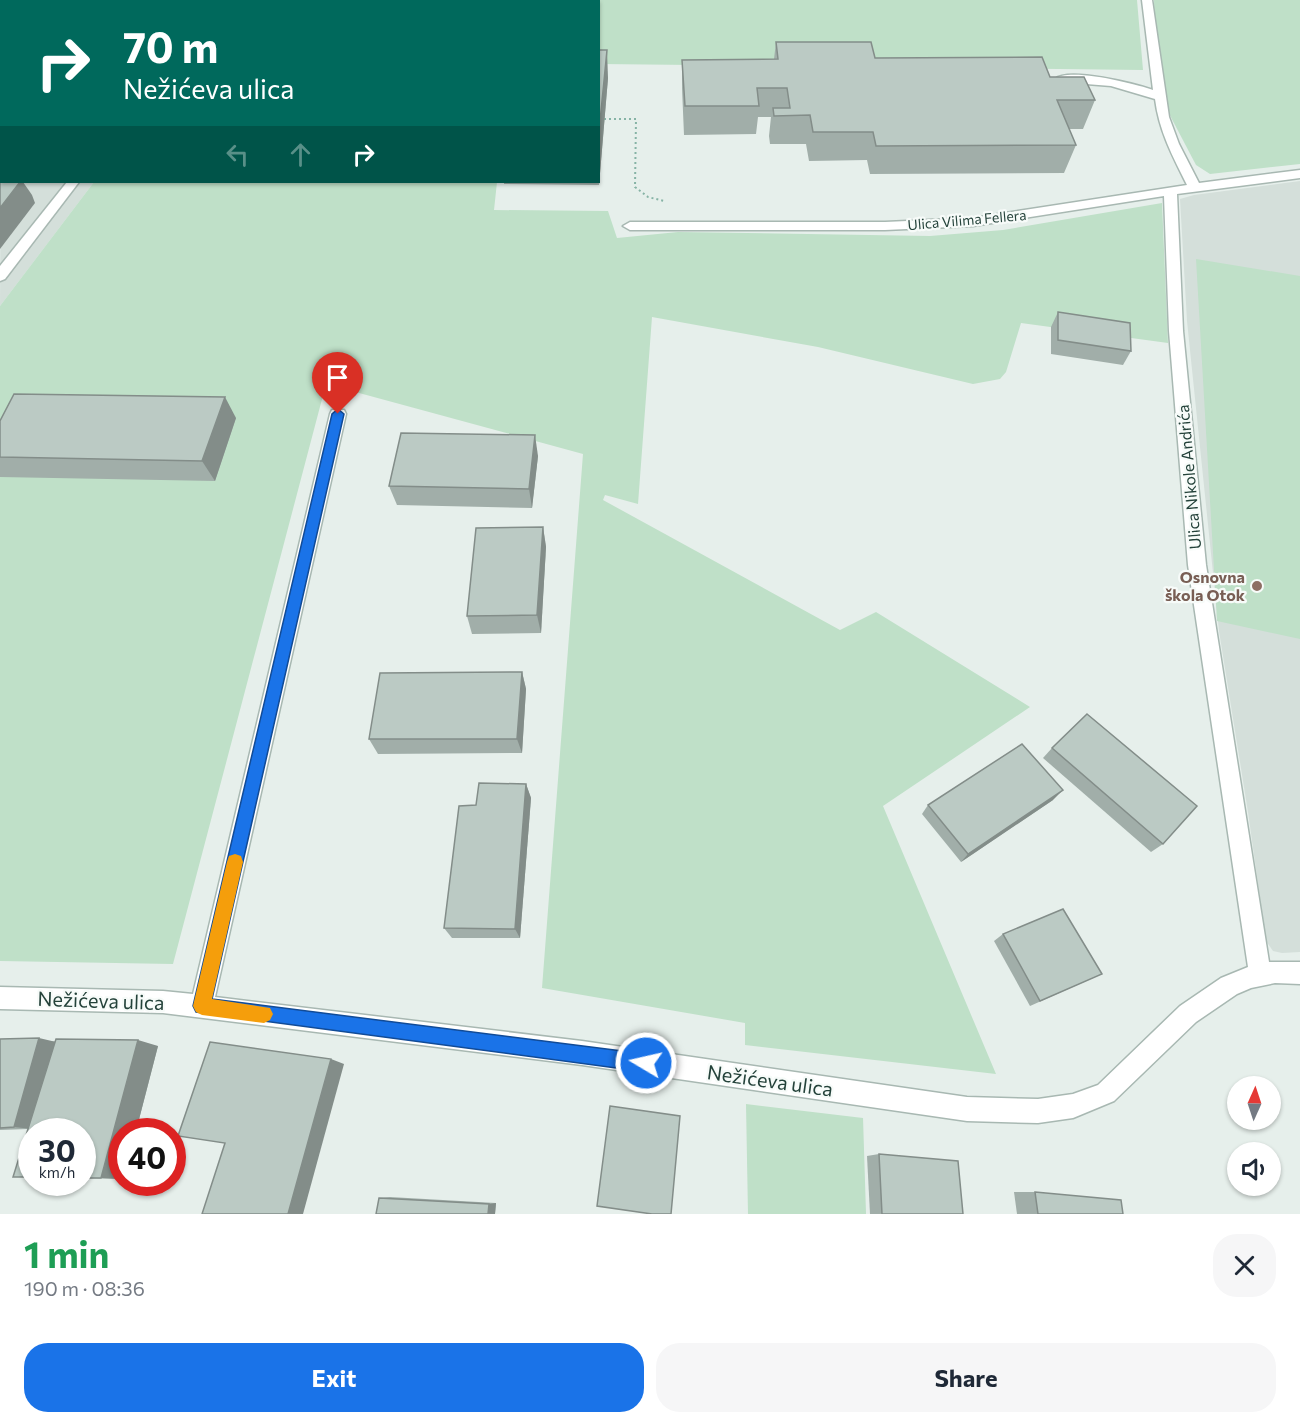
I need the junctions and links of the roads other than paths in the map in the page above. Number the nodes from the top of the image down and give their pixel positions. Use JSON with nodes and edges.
{"nodes":[{"id":1,"x":1147,"y":0,"type":"edge"},
{"id":2,"x":1046,"y":79,"type":"edge"},
{"id":3,"x":1159,"y":97,"type":"junction"},
{"id":4,"x":1300,"y":174,"type":"edge"},
{"id":5,"x":72,"y":183,"type":"edge"},
{"id":6,"x":1195,"y":187,"type":"junction"},
{"id":7,"x":1170,"y":191,"type":"junction"},
{"id":8,"x":630,"y":226,"type":"dead end"},
{"id":9,"x":0,"y":276,"type":"edge"},
{"id":10,"x":338,"y":414,"type":"dead end"},
{"id":11,"x":1300,"y":973,"type":"edge"},
{"id":12,"x":1260,"y":974,"type":"junction"},
{"id":13,"x":0,"y":998,"type":"edge"},
{"id":14,"x":202,"y":1006,"type":"junction"}],
"edges":[{"from":1,"to":3,"type":"street"},
{"from":2,"to":3,"type":"street"},
{"from":3,"to":6,"type":"street"},
{"from":4,"to":6,"type":"street","name":"Ulica Vilima Fellera"},
{"from":5,"to":9,"type":"street"},
{"from":6,"to":7,"type":"street","name":"Ulica Vilima Fellera"},
{"from":7,"to":8,"type":"street","name":"Ulica Vilima Fellera"},
{"from":7,"to":12,"type":"street","name":"Ulica Nikole Andrića"},
{"from":10,"to":14,"type":"street"},
{"from":11,"to":12,"type":"street"},
{"from":12,"to":14,"type":"street","name":"Nežićeva ulica"},
{"from":13,"to":14,"type":"street","name":"Nežićeva ulica"}]}
